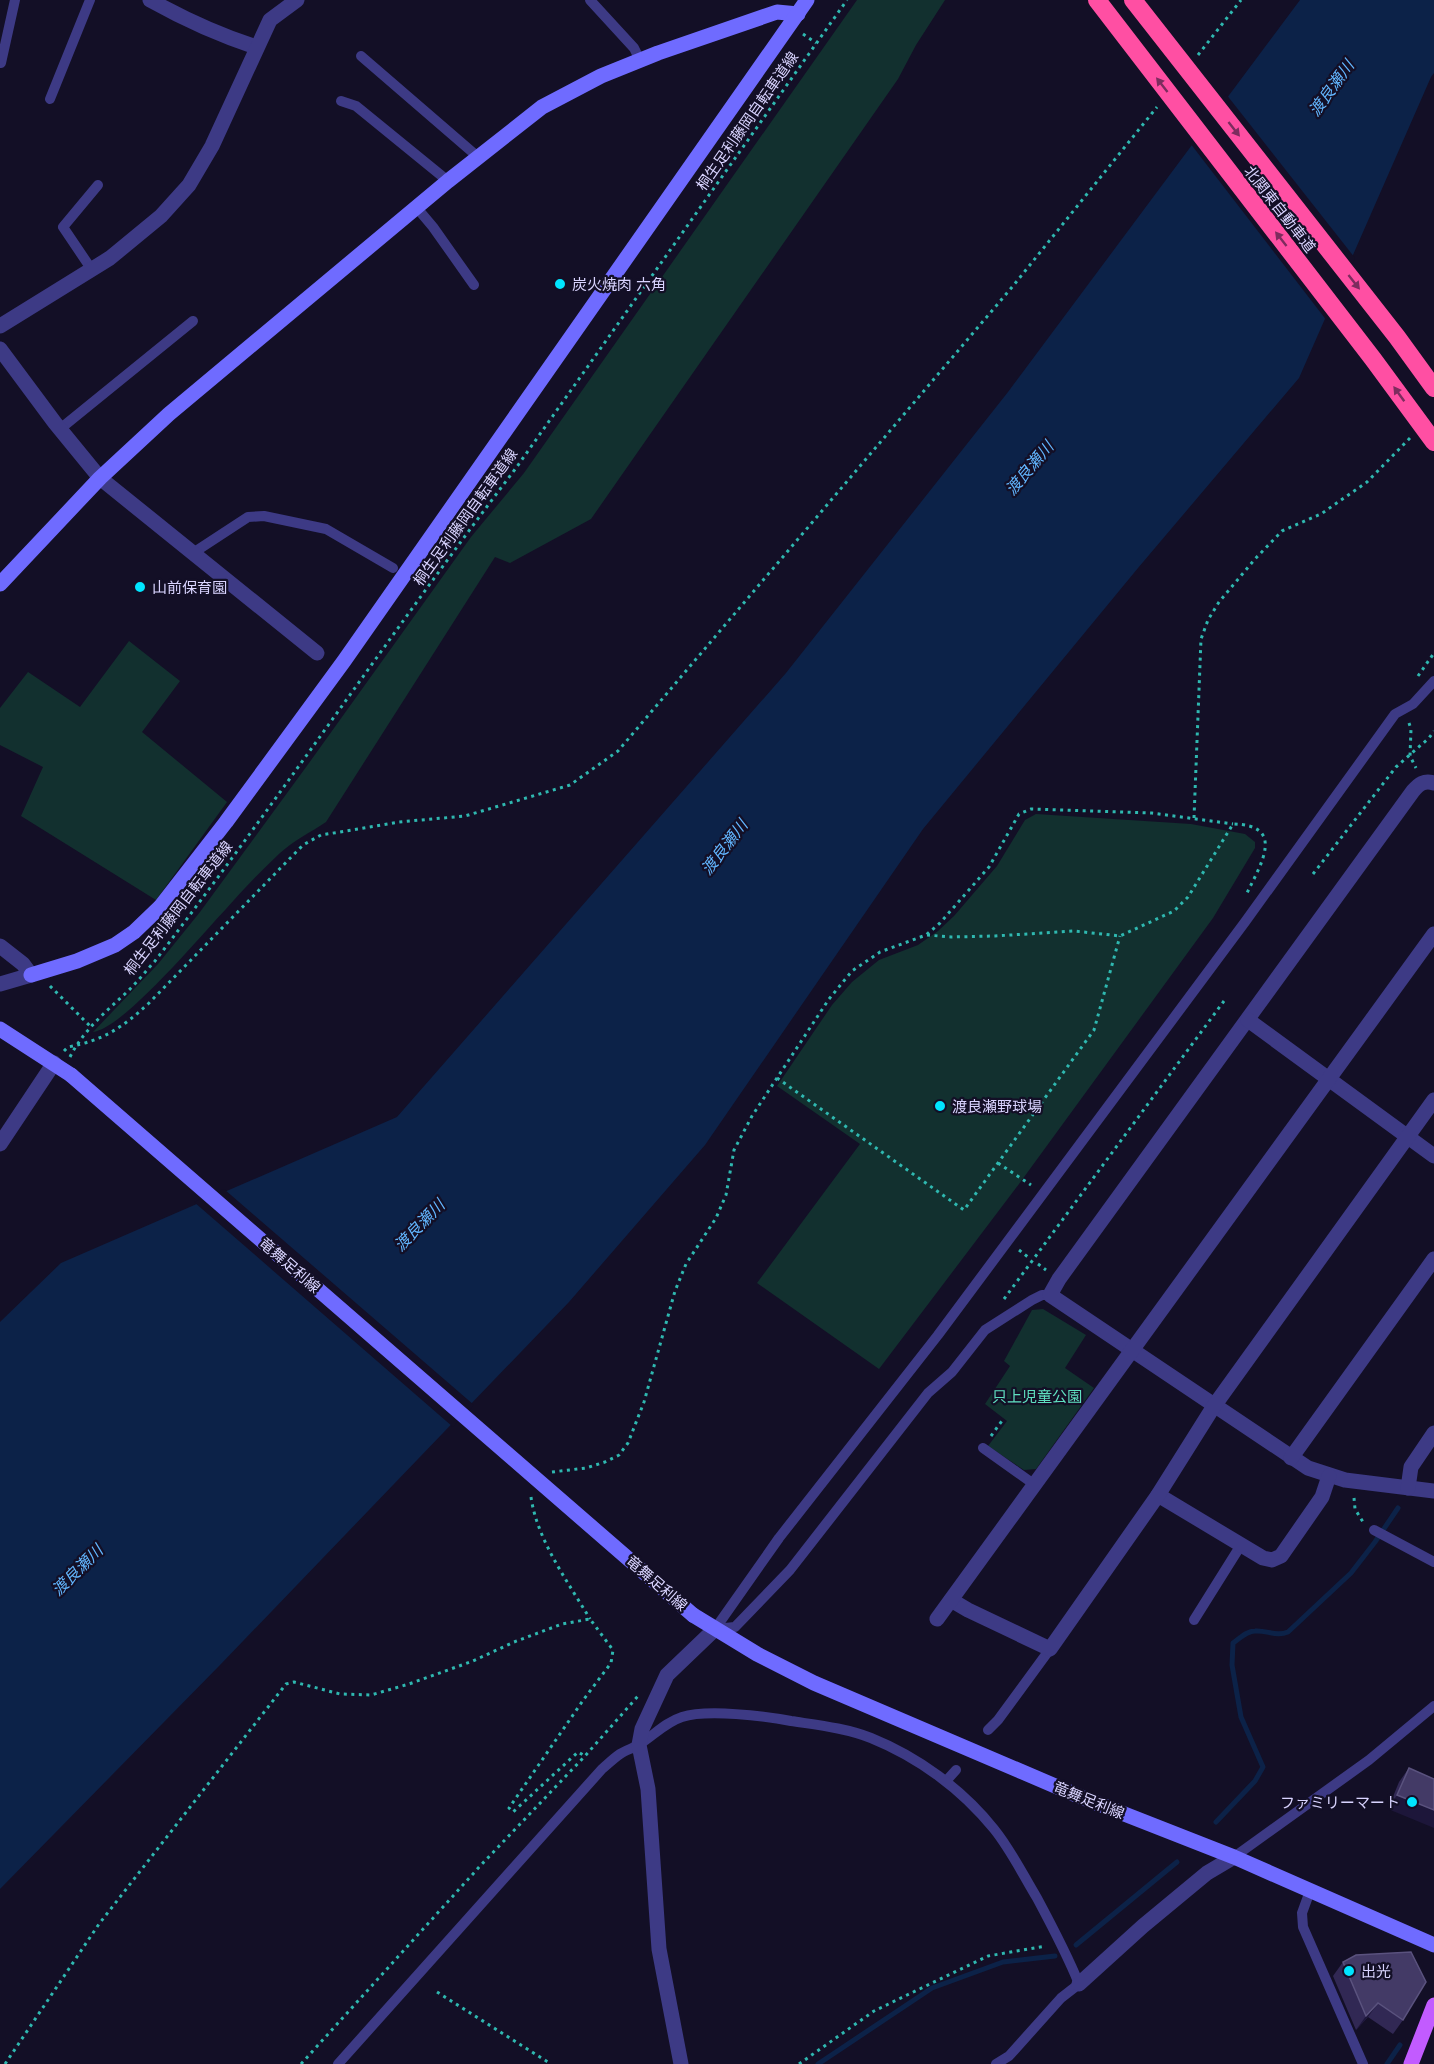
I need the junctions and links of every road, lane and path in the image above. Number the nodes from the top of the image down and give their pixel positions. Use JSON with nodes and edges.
{"nodes":[{"id":1,"x":15,"y":0,"type":"edge"},
{"id":2,"x":90,"y":0,"type":"edge"},
{"id":3,"x":150,"y":0,"type":"edge"},
{"id":4,"x":297,"y":0,"type":"edge"},
{"id":5,"x":590,"y":0,"type":"edge"},
{"id":6,"x":807,"y":0,"type":"edge"},
{"id":7,"x":847,"y":0,"type":"edge"},
{"id":8,"x":1096,"y":0,"type":"edge"},
{"id":9,"x":1133,"y":0,"type":"edge"},
{"id":10,"x":1242,"y":0,"type":"edge"},
{"id":11,"x":798,"y":14,"type":"junction"},
{"id":12,"x":807,"y":37,"type":"dead end"},
{"id":13,"x":816,"y":43,"type":"junction"},
{"id":14,"x":256,"y":47,"type":"junction"},
{"id":15,"x":361,"y":56,"type":"dead end"},
{"id":16,"x":640,"y":60,"type":"junction"},
{"id":17,"x":1,"y":63,"type":"edge"},
{"id":18,"x":1192,"y":63,"type":"dead end"},
{"id":19,"x":50,"y":99,"type":"dead end"},
{"id":20,"x":1162,"y":100,"type":"dead end"},
{"id":21,"x":341,"y":101,"type":"dead end"},
{"id":22,"x":478,"y":157,"type":"junction"},
{"id":23,"x":448,"y":181,"type":"junction"},
{"id":24,"x":98,"y":185,"type":"dead end"},
{"id":25,"x":417,"y":208,"type":"junction"},
{"id":26,"x":92,"y":270,"type":"junction"},
{"id":27,"x":474,"y":285,"type":"dead end"},
{"id":28,"x":193,"y":321,"type":"dead end"},
{"id":29,"x":0,"y":327,"type":"edge"},
{"id":30,"x":0,"y":349,"type":"edge"},
{"id":31,"x":1434,"y":388,"type":"edge"},
{"id":32,"x":60,"y":429,"type":"junction"},
{"id":33,"x":1413,"y":435,"type":"dead end"},
{"id":34,"x":1434,"y":442,"type":"edge"},
{"id":35,"x":100,"y":478,"type":"junction"},
{"id":36,"x":193,"y":553,"type":"junction"},
{"id":37,"x":393,"y":568,"type":"dead end"},
{"id":38,"x":0,"y":584,"type":"edge"},
{"id":39,"x":318,"y":653,"type":"dead end"},
{"id":40,"x":361,"y":673,"type":"dead end"},
{"id":41,"x":365,"y":676,"type":"junction"},
{"id":42,"x":1434,"y":681,"type":"edge"},
{"id":43,"x":1395,"y":714,"type":"junction"},
{"id":44,"x":1434,"y":731,"type":"edge"},
{"id":45,"x":1410,"y":756,"type":"junction"},
{"id":46,"x":1429,"y":783,"type":"edge"},
{"id":47,"x":1194,"y":818,"type":"junction"},
{"id":48,"x":1233,"y":824,"type":"junction"},
{"id":49,"x":1313,"y":874,"type":"dead end"},
{"id":50,"x":1245,"y":922,"type":"junction"},
{"id":51,"x":1434,"y":934,"type":"edge"},
{"id":52,"x":926,"y":935,"type":"junction"},
{"id":53,"x":1120,"y":936,"type":"junction"},
{"id":54,"x":0,"y":946,"type":"edge"},
{"id":55,"x":31,"y":975,"type":"junction"},
{"id":56,"x":46,"y":983,"type":"dead end"},
{"id":57,"x":0,"y":984,"type":"edge"},
{"id":58,"x":1224,"y":1001,"type":"dead end"},
{"id":59,"x":1248,"y":1020,"type":"junction"},
{"id":60,"x":90,"y":1026,"type":"junction"},
{"id":61,"x":0,"y":1029,"type":"edge"},
{"id":62,"x":85,"y":1033,"type":"dead end"},
{"id":63,"x":83,"y":1044,"type":"dead end"},
{"id":64,"x":54,"y":1063,"type":"junction"},
{"id":65,"x":777,"y":1078,"type":"junction"},
{"id":66,"x":1329,"y":1080,"type":"junction"},
{"id":67,"x":1434,"y":1100,"type":"edge"},
{"id":68,"x":1408,"y":1137,"type":"junction"},
{"id":69,"x":0,"y":1144,"type":"edge"},
{"id":70,"x":1434,"y":1156,"type":"edge"},
{"id":71,"x":998,"y":1163,"type":"junction"},
{"id":72,"x":1038,"y":1189,"type":"dead end"},
{"id":73,"x":1013,"y":1245,"type":"dead end"},
{"id":74,"x":1028,"y":1257,"type":"dead end"},
{"id":75,"x":1434,"y":1259,"type":"edge"},
{"id":76,"x":1038,"y":1264,"type":"dead end"},
{"id":77,"x":1050,"y":1273,"type":"dead end"},
{"id":78,"x":1050,"y":1295,"type":"junction"},
{"id":79,"x":1002,"y":1303,"type":"dead end"},
{"id":80,"x":1132,"y":1351,"type":"junction"},
{"id":81,"x":1214,"y":1406,"type":"junction"},
{"id":82,"x":1004,"y":1418,"type":"dead end"},
{"id":83,"x":1434,"y":1433,"type":"edge"},
{"id":84,"x":983,"y":1448,"type":"joint"},
{"id":85,"x":1291,"y":1458,"type":"junction"},
{"id":86,"x":546,"y":1473,"type":"dead end"},
{"id":87,"x":1329,"y":1476,"type":"junction"},
{"id":88,"x":1354,"y":1481,"type":"junction"},
{"id":89,"x":1035,"y":1485,"type":"junction"},
{"id":90,"x":1408,"y":1488,"type":"junction"},
{"id":91,"x":1434,"y":1491,"type":"edge"},
{"id":92,"x":531,"y":1492,"type":"dead end"},
{"id":93,"x":1158,"y":1495,"type":"junction"},
{"id":94,"x":1374,"y":1530,"type":"joint"},
{"id":95,"x":1241,"y":1545,"type":"junction"},
{"id":96,"x":1434,"y":1562,"type":"edge"},
{"id":97,"x":951,"y":1600,"type":"junction"},
{"id":98,"x":590,"y":1619,"type":"junction"},
{"id":99,"x":937,"y":1619,"type":"dead end"},
{"id":100,"x":1194,"y":1620,"type":"dead end"},
{"id":101,"x":715,"y":1629,"type":"junction"},
{"id":102,"x":1050,"y":1649,"type":"junction"},
{"id":103,"x":638,"y":1696,"type":"dead end"},
{"id":104,"x":1434,"y":1706,"type":"edge"},
{"id":105,"x":988,"y":1730,"type":"dead end"},
{"id":106,"x":639,"y":1745,"type":"junction"},
{"id":107,"x":585,"y":1756,"type":"junction"},
{"id":108,"x":956,"y":1770,"type":"dead end"},
{"id":109,"x":946,"y":1781,"type":"junction"},
{"id":110,"x":1234,"y":1857,"type":"junction"},
{"id":111,"x":1310,"y":1891,"type":"junction"},
{"id":112,"x":1060,"y":1943,"type":"junction"},
{"id":113,"x":1434,"y":1945,"type":"edge"},
{"id":114,"x":1079,"y":1984,"type":"junction"},
{"id":115,"x":437,"y":1992,"type":"dead end"},
{"id":116,"x":1434,"y":2005,"type":"edge"},
{"id":117,"x":5,"y":2064,"type":"edge"},
{"id":118,"x":301,"y":2064,"type":"edge"},
{"id":119,"x":338,"y":2064,"type":"edge"},
{"id":120,"x":551,"y":2064,"type":"edge"},
{"id":121,"x":681,"y":2064,"type":"edge"},
{"id":122,"x":799,"y":2064,"type":"edge"},
{"id":123,"x":996,"y":2064,"type":"edge"},
{"id":124,"x":1363,"y":2064,"type":"edge"},
{"id":125,"x":1411,"y":2064,"type":"edge"}],
"edges":[{"from":1,"to":17,"type":"lane"},
{"from":2,"to":19,"type":"lane"},
{"from":3,"to":14,"type":"street"},
{"from":4,"to":14,"type":"street"},
{"from":5,"to":16,"type":"lane"},
{"from":6,"to":11,"type":"street"},
{"from":7,"to":13,"type":"path","name":"桐生足利藤岡自転車道線"},
{"from":34,"to":8,"type":"highway","name":"北関東自動車道","one_way":true,"bridge":true},
{"from":9,"to":31,"type":"highway","name":"北関東自動車道","one_way":true,"bridge":true},
{"from":10,"to":18,"type":"path"},
{"from":11,"to":16,"type":"street"},
{"from":11,"to":55,"type":"street"},
{"from":12,"to":13,"type":"path"},
{"from":13,"to":41,"type":"path","name":"桐生足利藤岡自転車道線"},
{"from":14,"to":26,"type":"street"},
{"from":15,"to":22,"type":"lane"},
{"from":16,"to":22,"type":"street"},
{"from":20,"to":63,"type":"path"},
{"from":21,"to":23,"type":"lane"},
{"from":22,"to":23,"type":"street"},
{"from":23,"to":25,"type":"street"},
{"from":24,"to":26,"type":"lane"},
{"from":25,"to":27,"type":"lane"},
{"from":25,"to":35,"type":"street"},
{"from":26,"to":29,"type":"street"},
{"from":28,"to":32,"type":"lane"},
{"from":30,"to":32,"type":"street"},
{"from":32,"to":35,"type":"street"},
{"from":33,"to":47,"type":"path"},
{"from":35,"to":36,"type":"street"},
{"from":35,"to":38,"type":"street"},
{"from":36,"to":37,"type":"lane"},
{"from":36,"to":39,"type":"street"},
{"from":40,"to":41,"type":"path"},
{"from":41,"to":60,"type":"path","name":"桐生足利藤岡自転車道線"},
{"from":42,"to":43,"type":"lane"},
{"from":43,"to":45,"type":"path"},
{"from":43,"to":50,"type":"lane"},
{"from":44,"to":45,"type":"path"},
{"from":45,"to":46,"type":"path"},
{"from":45,"to":49,"type":"path"},
{"from":46,"to":59,"type":"street"},
{"from":47,"to":48,"type":"path"},
{"from":47,"to":52,"type":"path"},
{"from":48,"to":50,"type":"path"},
{"from":48,"to":53,"type":"path"},
{"from":50,"to":101,"type":"lane"},
{"from":51,"to":66,"type":"street"},
{"from":52,"to":53,"type":"path"},
{"from":52,"to":65,"type":"path"},
{"from":53,"to":71,"type":"path"},
{"from":54,"to":55,"type":"street"},
{"from":55,"to":57,"type":"street"},
{"from":56,"to":60,"type":"path"},
{"from":58,"to":79,"type":"path"},
{"from":59,"to":66,"type":"street"},
{"from":59,"to":78,"type":"street"},
{"from":60,"to":62,"type":"path","name":"桐生足利藤岡自転車道線"},
{"from":61,"to":64,"type":"street","name":"竜舞足利線"},
{"from":64,"to":69,"type":"street"},
{"from":64,"to":101,"type":"street","name":"竜舞足利線","bridge":true},
{"from":65,"to":71,"type":"path"},
{"from":65,"to":86,"type":"path"},
{"from":66,"to":68,"type":"street"},
{"from":66,"to":80,"type":"street"},
{"from":67,"to":68,"type":"street"},
{"from":68,"to":70,"type":"street"},
{"from":68,"to":81,"type":"street"},
{"from":71,"to":72,"type":"path"},
{"from":73,"to":74,"type":"path"},
{"from":75,"to":85,"type":"street"},
{"from":76,"to":77,"type":"path"},
{"from":78,"to":80,"type":"street"},
{"from":78,"to":101,"type":"lane"},
{"from":80,"to":81,"type":"street"},
{"from":80,"to":89,"type":"street"},
{"from":81,"to":85,"type":"street"},
{"from":81,"to":93,"type":"street"},
{"from":82,"to":84,"type":"path"},
{"from":83,"to":90,"type":"street"},
{"from":84,"to":89,"type":"lane"},
{"from":85,"to":87,"type":"street"},
{"from":87,"to":88,"type":"street"},
{"from":87,"to":95,"type":"street"},
{"from":88,"to":90,"type":"street"},
{"from":88,"to":94,"type":"path"},
{"from":89,"to":97,"type":"street"},
{"from":90,"to":91,"type":"street"},
{"from":92,"to":98,"type":"path"},
{"from":93,"to":95,"type":"street"},
{"from":93,"to":102,"type":"street"},
{"from":94,"to":96,"type":"lane"},
{"from":95,"to":100,"type":"lane"},
{"from":97,"to":99,"type":"street"},
{"from":97,"to":102,"type":"street"},
{"from":98,"to":107,"type":"path"},
{"from":98,"to":117,"type":"path"},
{"from":101,"to":106,"type":"street"},
{"from":101,"to":110,"type":"street","name":"竜舞足利線"},
{"from":102,"to":105,"type":"lane"},
{"from":103,"to":107,"type":"path"},
{"from":104,"to":110,"type":"lane"},
{"from":106,"to":109,"type":"lane"},
{"from":106,"to":119,"type":"lane"},
{"from":106,"to":121,"type":"street"},
{"from":107,"to":118,"type":"path"},
{"from":108,"to":109,"type":"lane"},
{"from":109,"to":112,"type":"lane"},
{"from":110,"to":111,"type":"street","name":"竜舞足利線"},
{"from":110,"to":114,"type":"street"},
{"from":111,"to":113,"type":"street","name":"竜舞足利線"},
{"from":111,"to":124,"type":"lane"},
{"from":112,"to":114,"type":"lane"},
{"from":112,"to":122,"type":"path"},
{"from":114,"to":123,"type":"lane"},
{"from":115,"to":120,"type":"path"},
{"from":116,"to":125,"type":"main road"}]}
